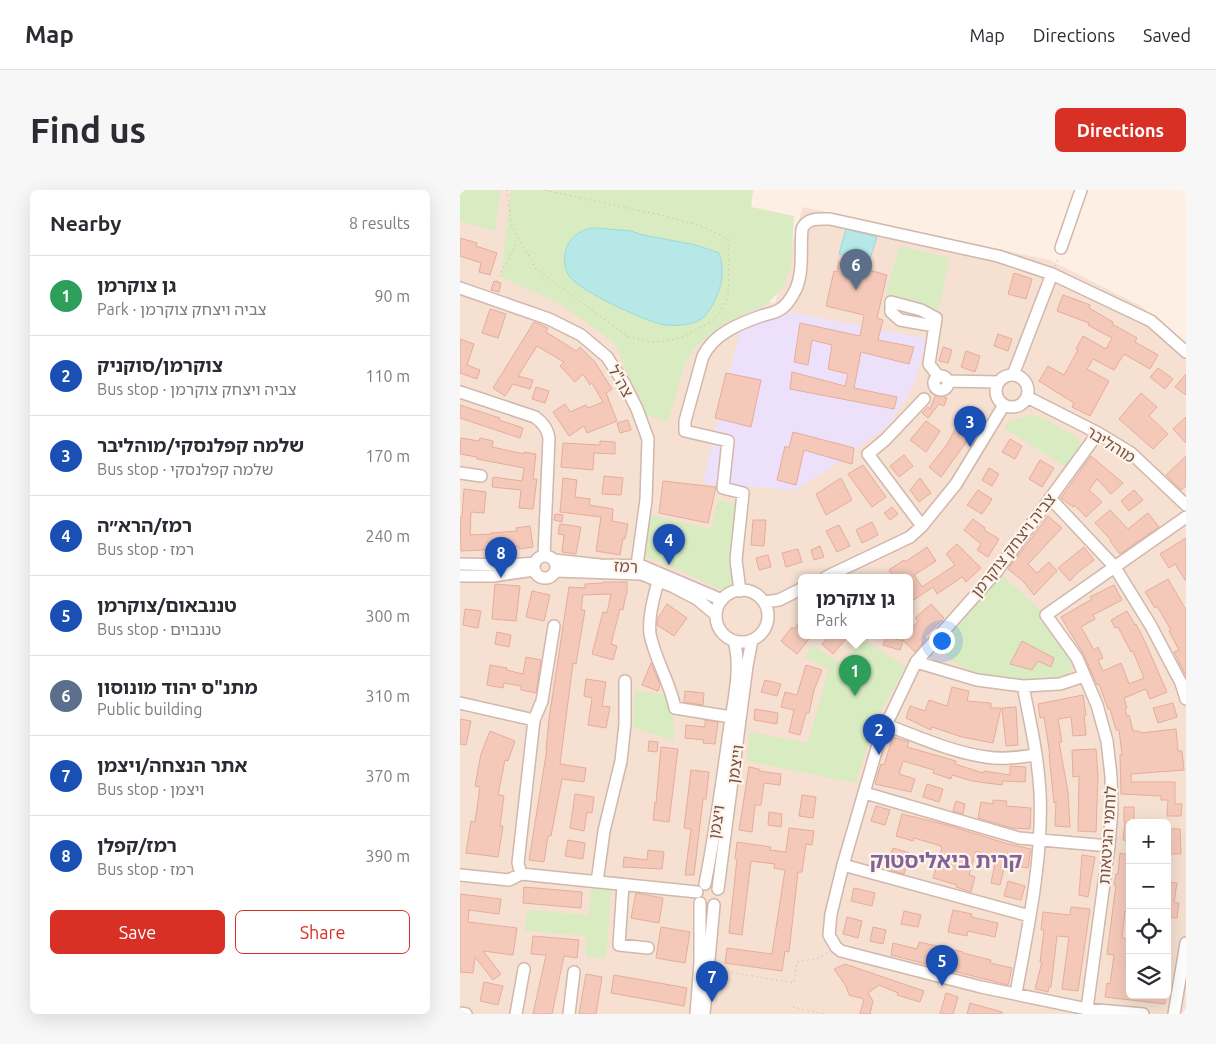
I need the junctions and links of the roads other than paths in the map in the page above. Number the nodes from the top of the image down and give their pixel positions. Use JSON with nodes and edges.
{"nodes":[{"id":1,"x":1081,"y":190,"type":"edge"},
{"id":2,"x":1061,"y":248,"type":"road end"},
{"id":3,"x":1052,"y":274,"type":"junction"},
{"id":4,"x":460,"y":288,"type":"edge"},
{"id":5,"x":936,"y":322,"type":"dead end"},
{"id":6,"x":1186,"y":352,"type":"edge"},
{"id":7,"x":1013,"y":375,"type":"junction"},
{"id":8,"x":998,"y":385,"type":"junction"},
{"id":9,"x":460,"y":392,"type":"edge"},
{"id":10,"x":1027,"y":397,"type":"junction"},
{"id":11,"x":924,"y":399,"type":"dead end"},
{"id":12,"x":1004,"y":404,"type":"junction"},
{"id":13,"x":1098,"y":433,"type":"junction"},
{"id":14,"x":460,"y":473,"type":"edge"},
{"id":15,"x":481,"y":476,"type":"dead end"},
{"id":16,"x":1050,"y":498,"type":"junction"},
{"id":17,"x":1186,"y":505,"type":"edge"},
{"id":18,"x":1186,"y":517,"type":"edge"},
{"id":19,"x":922,"y":526,"type":"junction"},
{"id":20,"x":460,"y":564,"type":"edge"},
{"id":21,"x":545,"y":564,"type":"junction"},
{"id":22,"x":637,"y":565,"type":"junction"},
{"id":23,"x":1114,"y":566,"type":"junction"},
{"id":24,"x":832,"y":574,"type":"edge"},
{"id":25,"x":460,"y":576,"type":"edge"},
{"id":26,"x":658,"y":581,"type":"junction"},
{"id":27,"x":798,"y":590,"type":"edge"},
{"id":28,"x":740,"y":591,"type":"junction"},
{"id":29,"x":722,"y":600,"type":"junction"},
{"id":30,"x":766,"y":607,"type":"junction"},
{"id":31,"x":716,"y":615,"type":"junction"},
{"id":32,"x":554,"y":626,"type":"dead end"},
{"id":33,"x":752,"y":640,"type":"junction"},
{"id":34,"x":734,"y":641,"type":"junction"},
{"id":35,"x":916,"y":662,"type":"junction"},
{"id":36,"x":1084,"y":676,"type":"junction"},
{"id":37,"x":624,"y":681,"type":"dead end"},
{"id":38,"x":1023,"y":686,"type":"junction"},
{"id":39,"x":1186,"y":699,"type":"edge"},
{"id":40,"x":460,"y":702,"type":"edge"},
{"id":41,"x":731,"y":717,"type":"junction"},
{"id":42,"x":534,"y":720,"type":"junction"},
{"id":43,"x":886,"y":725,"type":"junction"},
{"id":44,"x":1036,"y":755,"type":"junction"},
{"id":45,"x":865,"y":793,"type":"junction"},
{"id":46,"x":1040,"y":841,"type":"junction"},
{"id":47,"x":1110,"y":846,"type":"junction"},
{"id":48,"x":843,"y":865,"type":"junction"},
{"id":49,"x":521,"y":874,"type":"junction"},
{"id":50,"x":460,"y":875,"type":"edge"},
{"id":51,"x":598,"y":882,"type":"junction"},
{"id":52,"x":623,"y":885,"type":"junction"},
{"id":53,"x":718,"y":889,"type":"junction"},
{"id":54,"x":701,"y":893,"type":"junction"},
{"id":55,"x":714,"y":905,"type":"junction"},
{"id":56,"x":1030,"y":916,"type":"junction"},
{"id":57,"x":1186,"y":943,"type":"edge"},
{"id":58,"x":648,"y":948,"type":"dead end"},
{"id":59,"x":524,"y":969,"type":"dead end"},
{"id":60,"x":574,"y":972,"type":"dead end"},
{"id":61,"x":1016,"y":993,"type":"junction"},
{"id":62,"x":1087,"y":1009,"type":"junction"},
{"id":63,"x":460,"y":1013,"type":"edge"},
{"id":64,"x":466,"y":1014,"type":"edge"},
{"id":65,"x":516,"y":1014,"type":"edge"},
{"id":66,"x":569,"y":1014,"type":"edge"},
{"id":67,"x":696,"y":1014,"type":"edge"},
{"id":68,"x":704,"y":1014,"type":"edge"},
{"id":69,"x":1143,"y":1014,"type":"edge"},
{"id":70,"x":1174,"y":1014,"type":"edge"}],
"edges":[{"from":1,"to":2,"type":"street"},
{"from":3,"to":6,"type":"street"},
{"from":3,"to":7,"type":"street"},
{"from":3,"to":28,"type":"street"},
{"from":4,"to":22,"type":"street","name":"צה\"ל"},
{"from":5,"to":8,"type":"street"},
{"from":7,"to":8,"type":"street"},
{"from":7,"to":10,"type":"street"},
{"from":8,"to":12,"type":"street"},
{"from":9,"to":21,"type":"street"},
{"from":10,"to":12,"type":"street"},
{"from":10,"to":13,"type":"street","name":"מוהליבר"},
{"from":11,"to":19,"type":"street"},
{"from":12,"to":19,"type":"street"},
{"from":13,"to":16,"type":"street","name":"צביה ויצחק צוקרמן"},
{"from":13,"to":17,"type":"street","name":"מוהליבר"},
{"from":14,"to":15,"type":"street"},
{"from":16,"to":23,"type":"street"},
{"from":16,"to":35,"type":"street","name":"צביה ויצחק צוקרמן"},
{"from":18,"to":23,"type":"street"},
{"from":19,"to":24,"type":"street"},
{"from":20,"to":21,"type":"street","name":"רמז"},
{"from":21,"to":22,"type":"street","name":"רמז"},
{"from":21,"to":25,"type":"street","name":"רמז"},
{"from":21,"to":26,"type":"street","name":"רמז"},
{"from":22,"to":29,"type":"street","name":"רמז"},
{"from":23,"to":36,"type":"street","name":"לוחמי הגיטאות"},
{"from":23,"to":39,"type":"street"},
{"from":26,"to":31,"type":"street","name":"רמז"},
{"from":26,"to":41,"type":"street"},
{"from":27,"to":30,"type":"street"},
{"from":28,"to":29,"type":"street"},
{"from":28,"to":30,"type":"street"},
{"from":29,"to":31,"type":"street"},
{"from":30,"to":33,"type":"street"},
{"from":31,"to":34,"type":"street"},
{"from":32,"to":42,"type":"street"},
{"from":33,"to":34,"type":"street"},
{"from":33,"to":53,"type":"street","name":"וייצמן"},
{"from":34,"to":41,"type":"street","name":"ויצמן"},
{"from":35,"to":38,"type":"street"},
{"from":35,"to":43,"type":"street","name":"צביה ויצחק צוקרמן"},
{"from":36,"to":38,"type":"street"},
{"from":36,"to":47,"type":"street","name":"לוחמי הגיטאות"},
{"from":37,"to":51,"type":"street"},
{"from":38,"to":44,"type":"street"},
{"from":40,"to":42,"type":"street"},
{"from":41,"to":54,"type":"street","name":"ויצמן"},
{"from":42,"to":49,"type":"street"},
{"from":43,"to":44,"type":"street"},
{"from":43,"to":45,"type":"street","name":"צביה ויצחק צוקרמן"},
{"from":44,"to":46,"type":"street"},
{"from":45,"to":46,"type":"street"},
{"from":45,"to":48,"type":"street","name":"צביה ויצחק צוקרמן"},
{"from":46,"to":47,"type":"street"},
{"from":46,"to":56,"type":"street"},
{"from":47,"to":62,"type":"street","name":"לוחמי הגיטאות"},
{"from":48,"to":56,"type":"street"},
{"from":48,"to":61,"type":"street","name":"צביה ויצחק צוקרמן"},
{"from":49,"to":50,"type":"street"},
{"from":49,"to":51,"type":"street"},
{"from":51,"to":52,"type":"street"},
{"from":52,"to":54,"type":"street"},
{"from":52,"to":58,"type":"street"},
{"from":53,"to":54,"type":"street"},
{"from":53,"to":55,"type":"street","name":"וייצמן"},
{"from":54,"to":55,"type":"street"},
{"from":54,"to":67,"type":"street","name":"ויצמן"},
{"from":55,"to":68,"type":"street"},
{"from":56,"to":61,"type":"street"},
{"from":57,"to":70,"type":"street"},
{"from":59,"to":65,"type":"street"},
{"from":60,"to":66,"type":"street"},
{"from":61,"to":62,"type":"street"},
{"from":62,"to":69,"type":"street"},
{"from":63,"to":64,"type":"street"}]}
